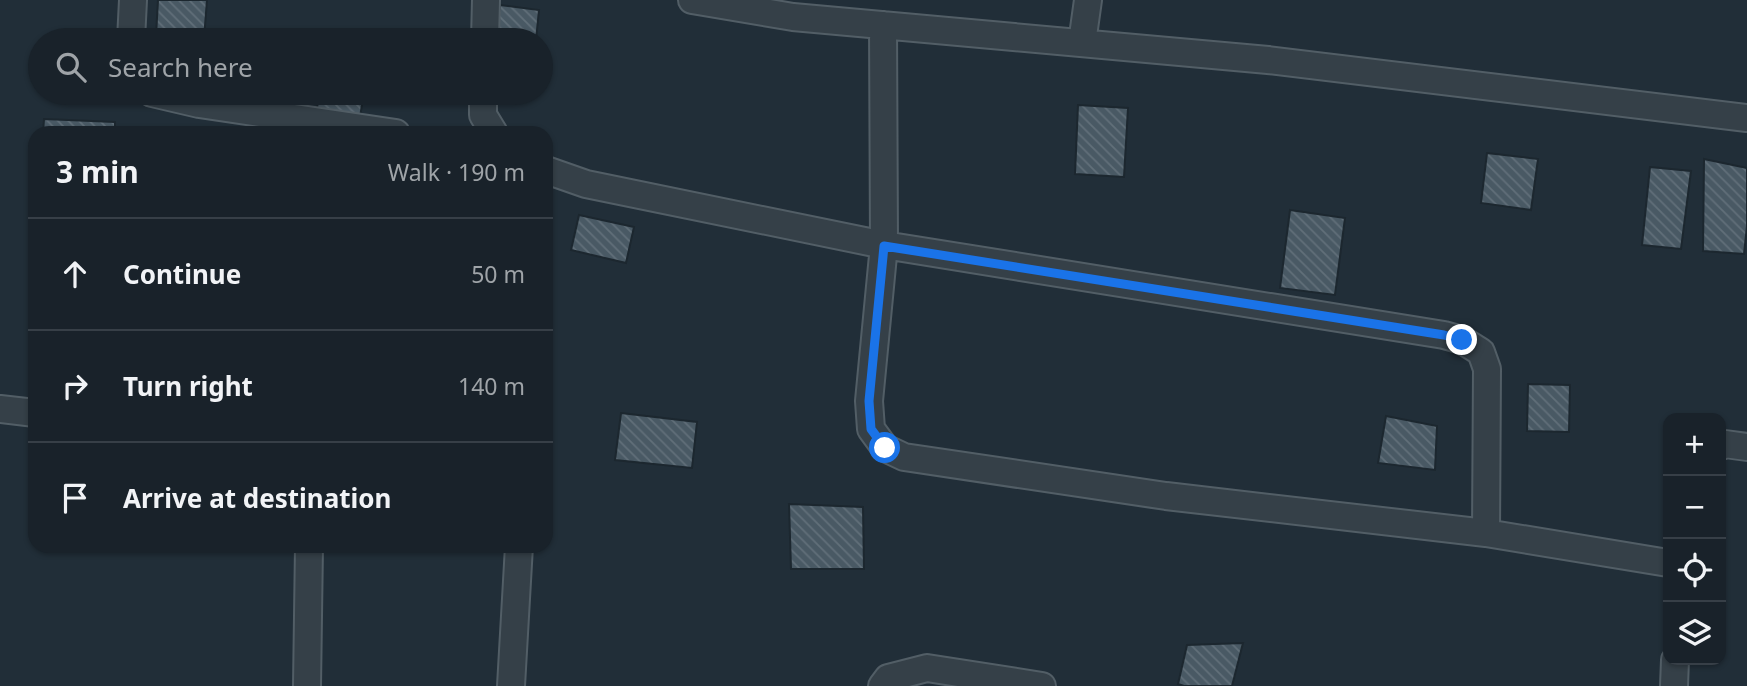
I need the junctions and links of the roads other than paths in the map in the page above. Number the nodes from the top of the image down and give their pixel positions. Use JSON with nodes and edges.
{"nodes":[{"id":1,"x":133,"y":0,"type":"edge"},
{"id":2,"x":486,"y":0,"type":"edge"},
{"id":3,"x":692,"y":0,"type":"edge"},
{"id":4,"x":1088,"y":0,"type":"edge"},
{"id":5,"x":883,"y":25,"type":"junction"},
{"id":6,"x":132,"y":28,"type":"edge"},
{"id":7,"x":485,"y":28,"type":"edge"},
{"id":8,"x":1082,"y":43,"type":"junction"},
{"id":9,"x":207,"y":105,"type":"edge"},
{"id":10,"x":482,"y":105,"type":"edge"},
{"id":11,"x":1747,"y":118,"type":"edge"},
{"id":12,"x":349,"y":126,"type":"edge"},
{"id":13,"x":489,"y":126,"type":"edge"},
{"id":14,"x":553,"y":172,"type":"edge"},
{"id":15,"x":884,"y":246,"type":"junction"},
{"id":16,"x":0,"y":409,"type":"edge"},
{"id":17,"x":28,"y":411,"type":"edge"},
{"id":18,"x":1726,"y":444,"type":"edge"},
{"id":19,"x":1747,"y":447,"type":"edge"},
{"id":20,"x":1486,"y":533,"type":"junction"},
{"id":21,"x":309,"y":553,"type":"edge"},
{"id":22,"x":519,"y":553,"type":"edge"},
{"id":23,"x":1663,"y":562,"type":"edge"},
{"id":24,"x":1675,"y":665,"type":"edge"},
{"id":25,"x":307,"y":686,"type":"edge"},
{"id":26,"x":511,"y":686,"type":"edge"},
{"id":27,"x":882,"y":686,"type":"edge"},
{"id":28,"x":1042,"y":686,"type":"edge"},
{"id":29,"x":1674,"y":686,"type":"edge"}],
"edges":[{"from":1,"to":6,"type":"street"},
{"from":2,"to":7,"type":"street"},
{"from":3,"to":5,"type":"street"},
{"from":4,"to":8,"type":"street"},
{"from":5,"to":8,"type":"street"},
{"from":5,"to":15,"type":"street"},
{"from":8,"to":11,"type":"street"},
{"from":9,"to":12,"type":"street"},
{"from":10,"to":13,"type":"street"},
{"from":14,"to":15,"type":"street"},
{"from":15,"to":20,"type":"street"},
{"from":15,"to":20,"type":"street"},
{"from":16,"to":17,"type":"street"},
{"from":18,"to":19,"type":"street"},
{"from":20,"to":23,"type":"street"},
{"from":21,"to":25,"type":"street"},
{"from":22,"to":26,"type":"street"},
{"from":24,"to":29,"type":"street"},
{"from":27,"to":28,"type":"street"}]}
